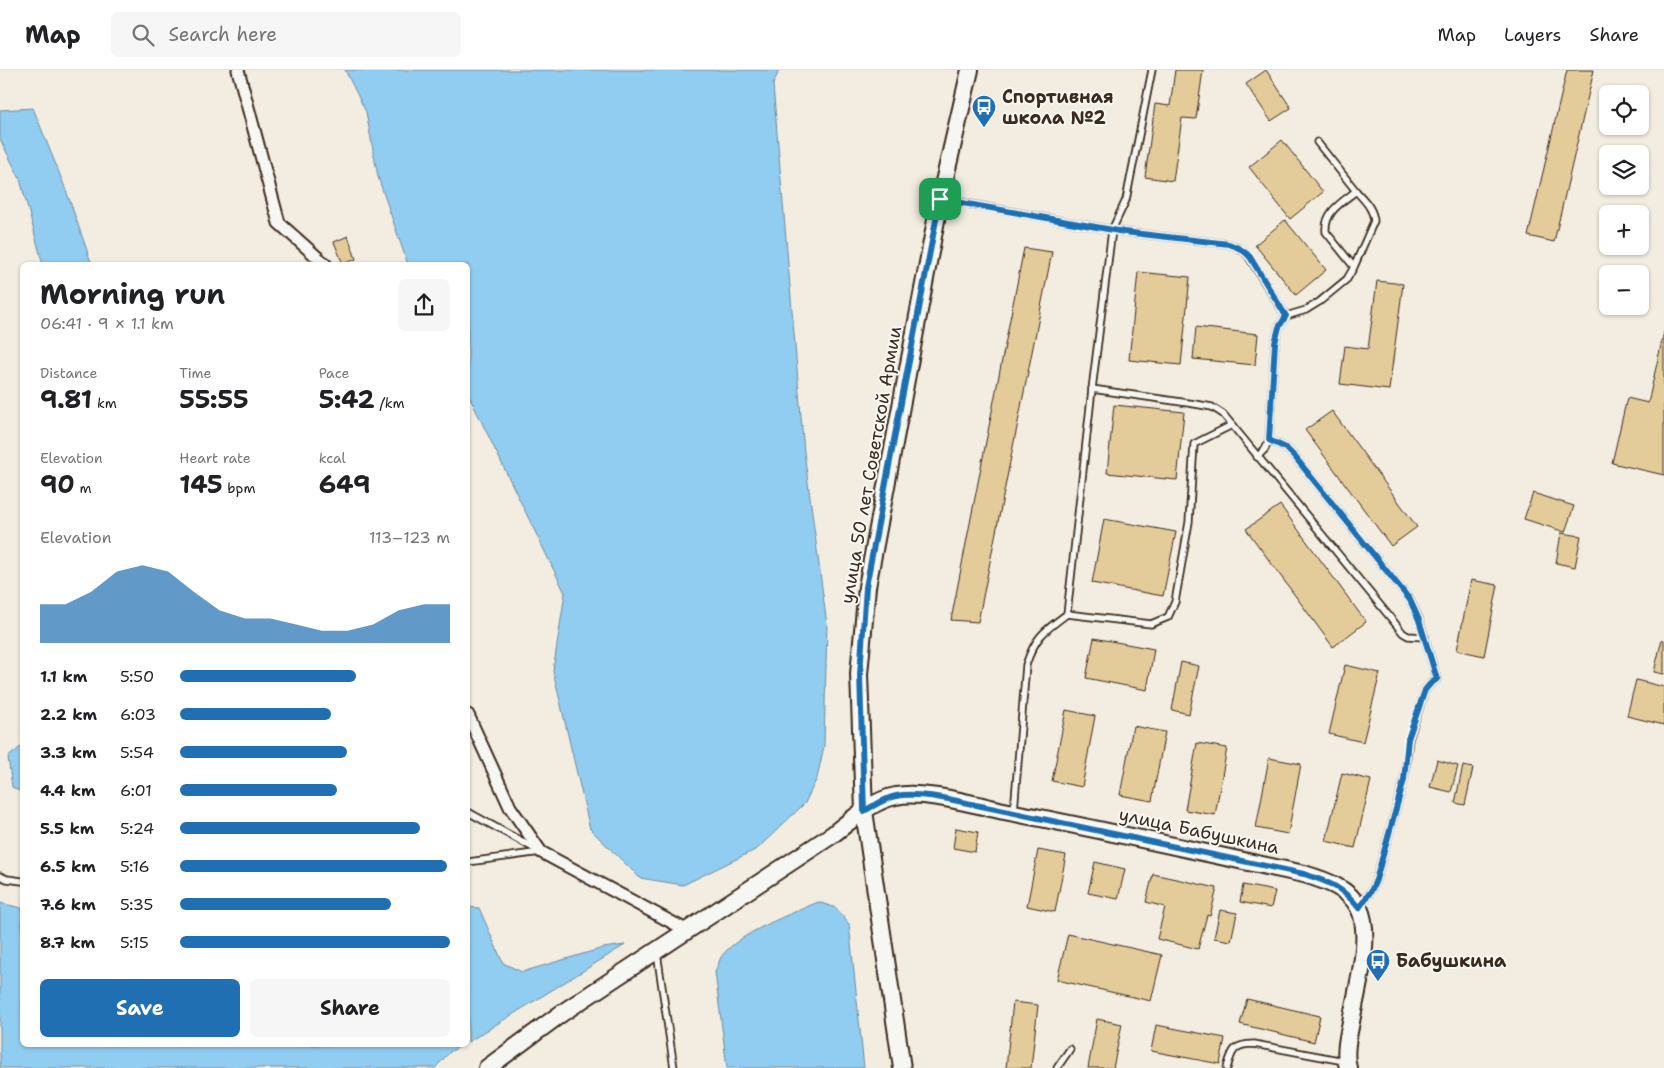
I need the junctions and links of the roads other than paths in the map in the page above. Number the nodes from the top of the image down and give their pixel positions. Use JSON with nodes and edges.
{"nodes":[{"id":1,"x":238,"y":70,"type":"edge"},
{"id":2,"x":970,"y":70,"type":"edge"},
{"id":3,"x":1152,"y":70,"type":"edge"},
{"id":4,"x":1317,"y":142,"type":"dead end"},
{"id":5,"x":1356,"y":191,"type":"junction"},
{"id":6,"x":940,"y":199,"type":"junction"},
{"id":7,"x":1112,"y":230,"type":"junction"},
{"id":8,"x":323,"y":262,"type":"edge"},
{"id":9,"x":1354,"y":268,"type":"junction"},
{"id":10,"x":1286,"y":316,"type":"junction"},
{"id":11,"x":1092,"y":389,"type":"junction"},
{"id":12,"x":1232,"y":425,"type":"junction"},
{"id":13,"x":1269,"y":440,"type":"junction"},
{"id":14,"x":1257,"y":457,"type":"junction"},
{"id":15,"x":1067,"y":614,"type":"junction"},
{"id":16,"x":1425,"y":637,"type":"junction"},
{"id":17,"x":470,"y":719,"type":"edge"},
{"id":18,"x":864,"y":811,"type":"junction"},
{"id":19,"x":1014,"y":812,"type":"junction"},
{"id":20,"x":470,"y":813,"type":"edge"},
{"id":21,"x":541,"y":852,"type":"junction"},
{"id":22,"x":470,"y":862,"type":"edge"},
{"id":23,"x":0,"y":876,"type":"edge"},
{"id":24,"x":20,"y":881,"type":"edge"},
{"id":25,"x":1359,"y":908,"type":"junction"},
{"id":26,"x":688,"y":931,"type":"junction"},
{"id":27,"x":657,"y":951,"type":"junction"},
{"id":28,"x":1070,"y":1049,"type":"dead end"},
{"id":29,"x":1347,"y":1064,"type":"edge"},
{"id":30,"x":487,"y":1068,"type":"edge"},
{"id":31,"x":674,"y":1068,"type":"edge"},
{"id":32,"x":902,"y":1068,"type":"edge"},
{"id":33,"x":1057,"y":1068,"type":"edge"},
{"id":34,"x":1227,"y":1068,"type":"edge"}],
"edges":[{"from":1,"to":8,"type":"street"},
{"from":2,"to":6,"type":"street","name":"улица 50 лет Советской Армии"},
{"from":3,"to":7,"type":"lane"},
{"from":4,"to":5,"type":"lane"},
{"from":5,"to":9,"type":"lane"},
{"from":5,"to":9,"type":"lane"},
{"from":6,"to":7,"type":"lane"},
{"from":6,"to":18,"type":"street","name":"улица 50 лет Советской Армии"},
{"from":7,"to":10,"type":"lane"},
{"from":7,"to":11,"type":"lane"},
{"from":9,"to":10,"type":"lane"},
{"from":10,"to":13,"type":"lane"},
{"from":11,"to":12,"type":"lane"},
{"from":11,"to":15,"type":"lane"},
{"from":12,"to":14,"type":"lane"},
{"from":12,"to":15,"type":"lane"},
{"from":13,"to":14,"type":"lane"},
{"from":13,"to":16,"type":"lane"},
{"from":14,"to":16,"type":"lane"},
{"from":15,"to":19,"type":"lane"},
{"from":16,"to":25,"type":"lane"},
{"from":17,"to":21,"type":"street"},
{"from":18,"to":19,"type":"street","name":"улица Бабушкина"},
{"from":18,"to":26,"type":"street","name":"улица Бабушкина"},
{"from":18,"to":32,"type":"street","name":"улица 50 лет Советской Армии"},
{"from":19,"to":25,"type":"street","name":"улица Бабушкина"},
{"from":20,"to":21,"type":"lane"},
{"from":21,"to":22,"type":"lane"},
{"from":21,"to":26,"type":"street"},
{"from":23,"to":24,"type":"lane"},
{"from":25,"to":29,"type":"street"},
{"from":26,"to":27,"type":"street","name":"улица Бабушкина"},
{"from":27,"to":30,"type":"street","name":"улица Бабушкина"},
{"from":27,"to":31,"type":"lane"},
{"from":28,"to":33,"type":"lane"},
{"from":29,"to":34,"type":"lane"}]}
